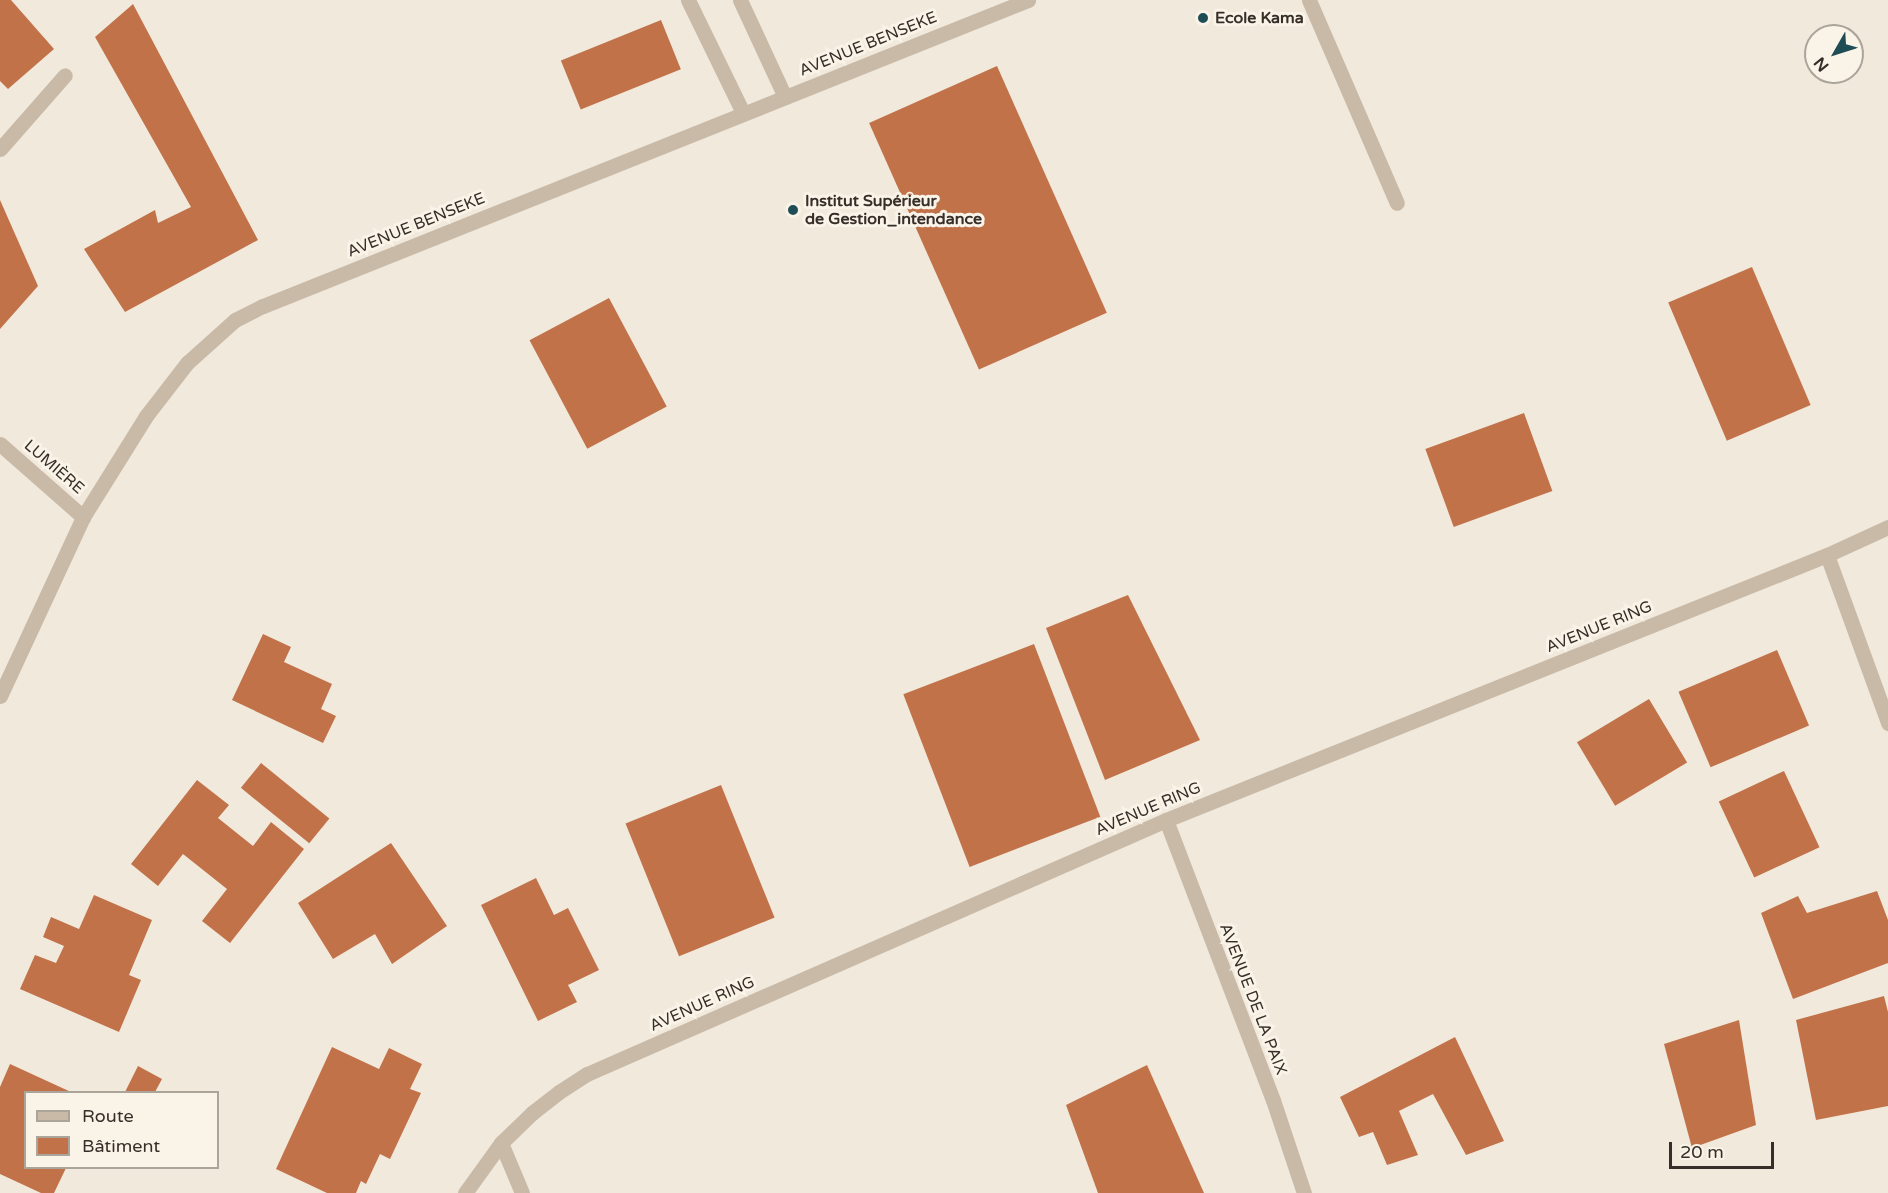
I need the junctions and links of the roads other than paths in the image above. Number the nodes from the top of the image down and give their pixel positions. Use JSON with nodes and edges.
{"nodes":[{"id":1,"x":688,"y":0,"type":"edge"},
{"id":2,"x":740,"y":0,"type":"edge"},
{"id":3,"x":1028,"y":0,"type":"edge"},
{"id":4,"x":1309,"y":0,"type":"edge"},
{"id":5,"x":65,"y":75,"type":"dead end"},
{"id":6,"x":785,"y":97,"type":"junction"},
{"id":7,"x":743,"y":113,"type":"junction"},
{"id":8,"x":0,"y":149,"type":"edge"},
{"id":9,"x":1397,"y":203,"type":"dead end"},
{"id":10,"x":0,"y":444,"type":"edge"},
{"id":11,"x":83,"y":517,"type":"junction"},
{"id":12,"x":1888,"y":527,"type":"edge"},
{"id":13,"x":1827,"y":555,"type":"junction"},
{"id":14,"x":0,"y":696,"type":"edge"},
{"id":15,"x":1888,"y":723,"type":"edge"},
{"id":16,"x":1166,"y":820,"type":"junction"},
{"id":17,"x":501,"y":1143,"type":"junction"},
{"id":18,"x":465,"y":1193,"type":"edge"},
{"id":19,"x":522,"y":1193,"type":"edge"},
{"id":20,"x":1304,"y":1193,"type":"edge"}],
"edges":[{"from":1,"to":7,"type":"street"},
{"from":2,"to":6,"type":"street"},
{"from":3,"to":6,"type":"street","name":"AVENUE BENSEKE"},
{"from":4,"to":9,"type":"street"},
{"from":5,"to":8,"type":"street"},
{"from":6,"to":7,"type":"street","name":"AVENUE BENSEKE"},
{"from":7,"to":11,"type":"street","name":"AVENUE BENSEKE"},
{"from":10,"to":11,"type":"street","name":"LUMIÈRE"},
{"from":11,"to":14,"type":"street","name":"AVENUE BENSEKE"},
{"from":12,"to":13,"type":"street","name":"AVENUE RING"},
{"from":13,"to":15,"type":"street"},
{"from":13,"to":16,"type":"street","name":"AVENUE RING"},
{"from":16,"to":17,"type":"street","name":"AVENUE RING"},
{"from":16,"to":20,"type":"street","name":"AVENUE DE LA PAIX"},
{"from":17,"to":18,"type":"street","name":"AVENUE RING"},
{"from":17,"to":19,"type":"street"}]}
